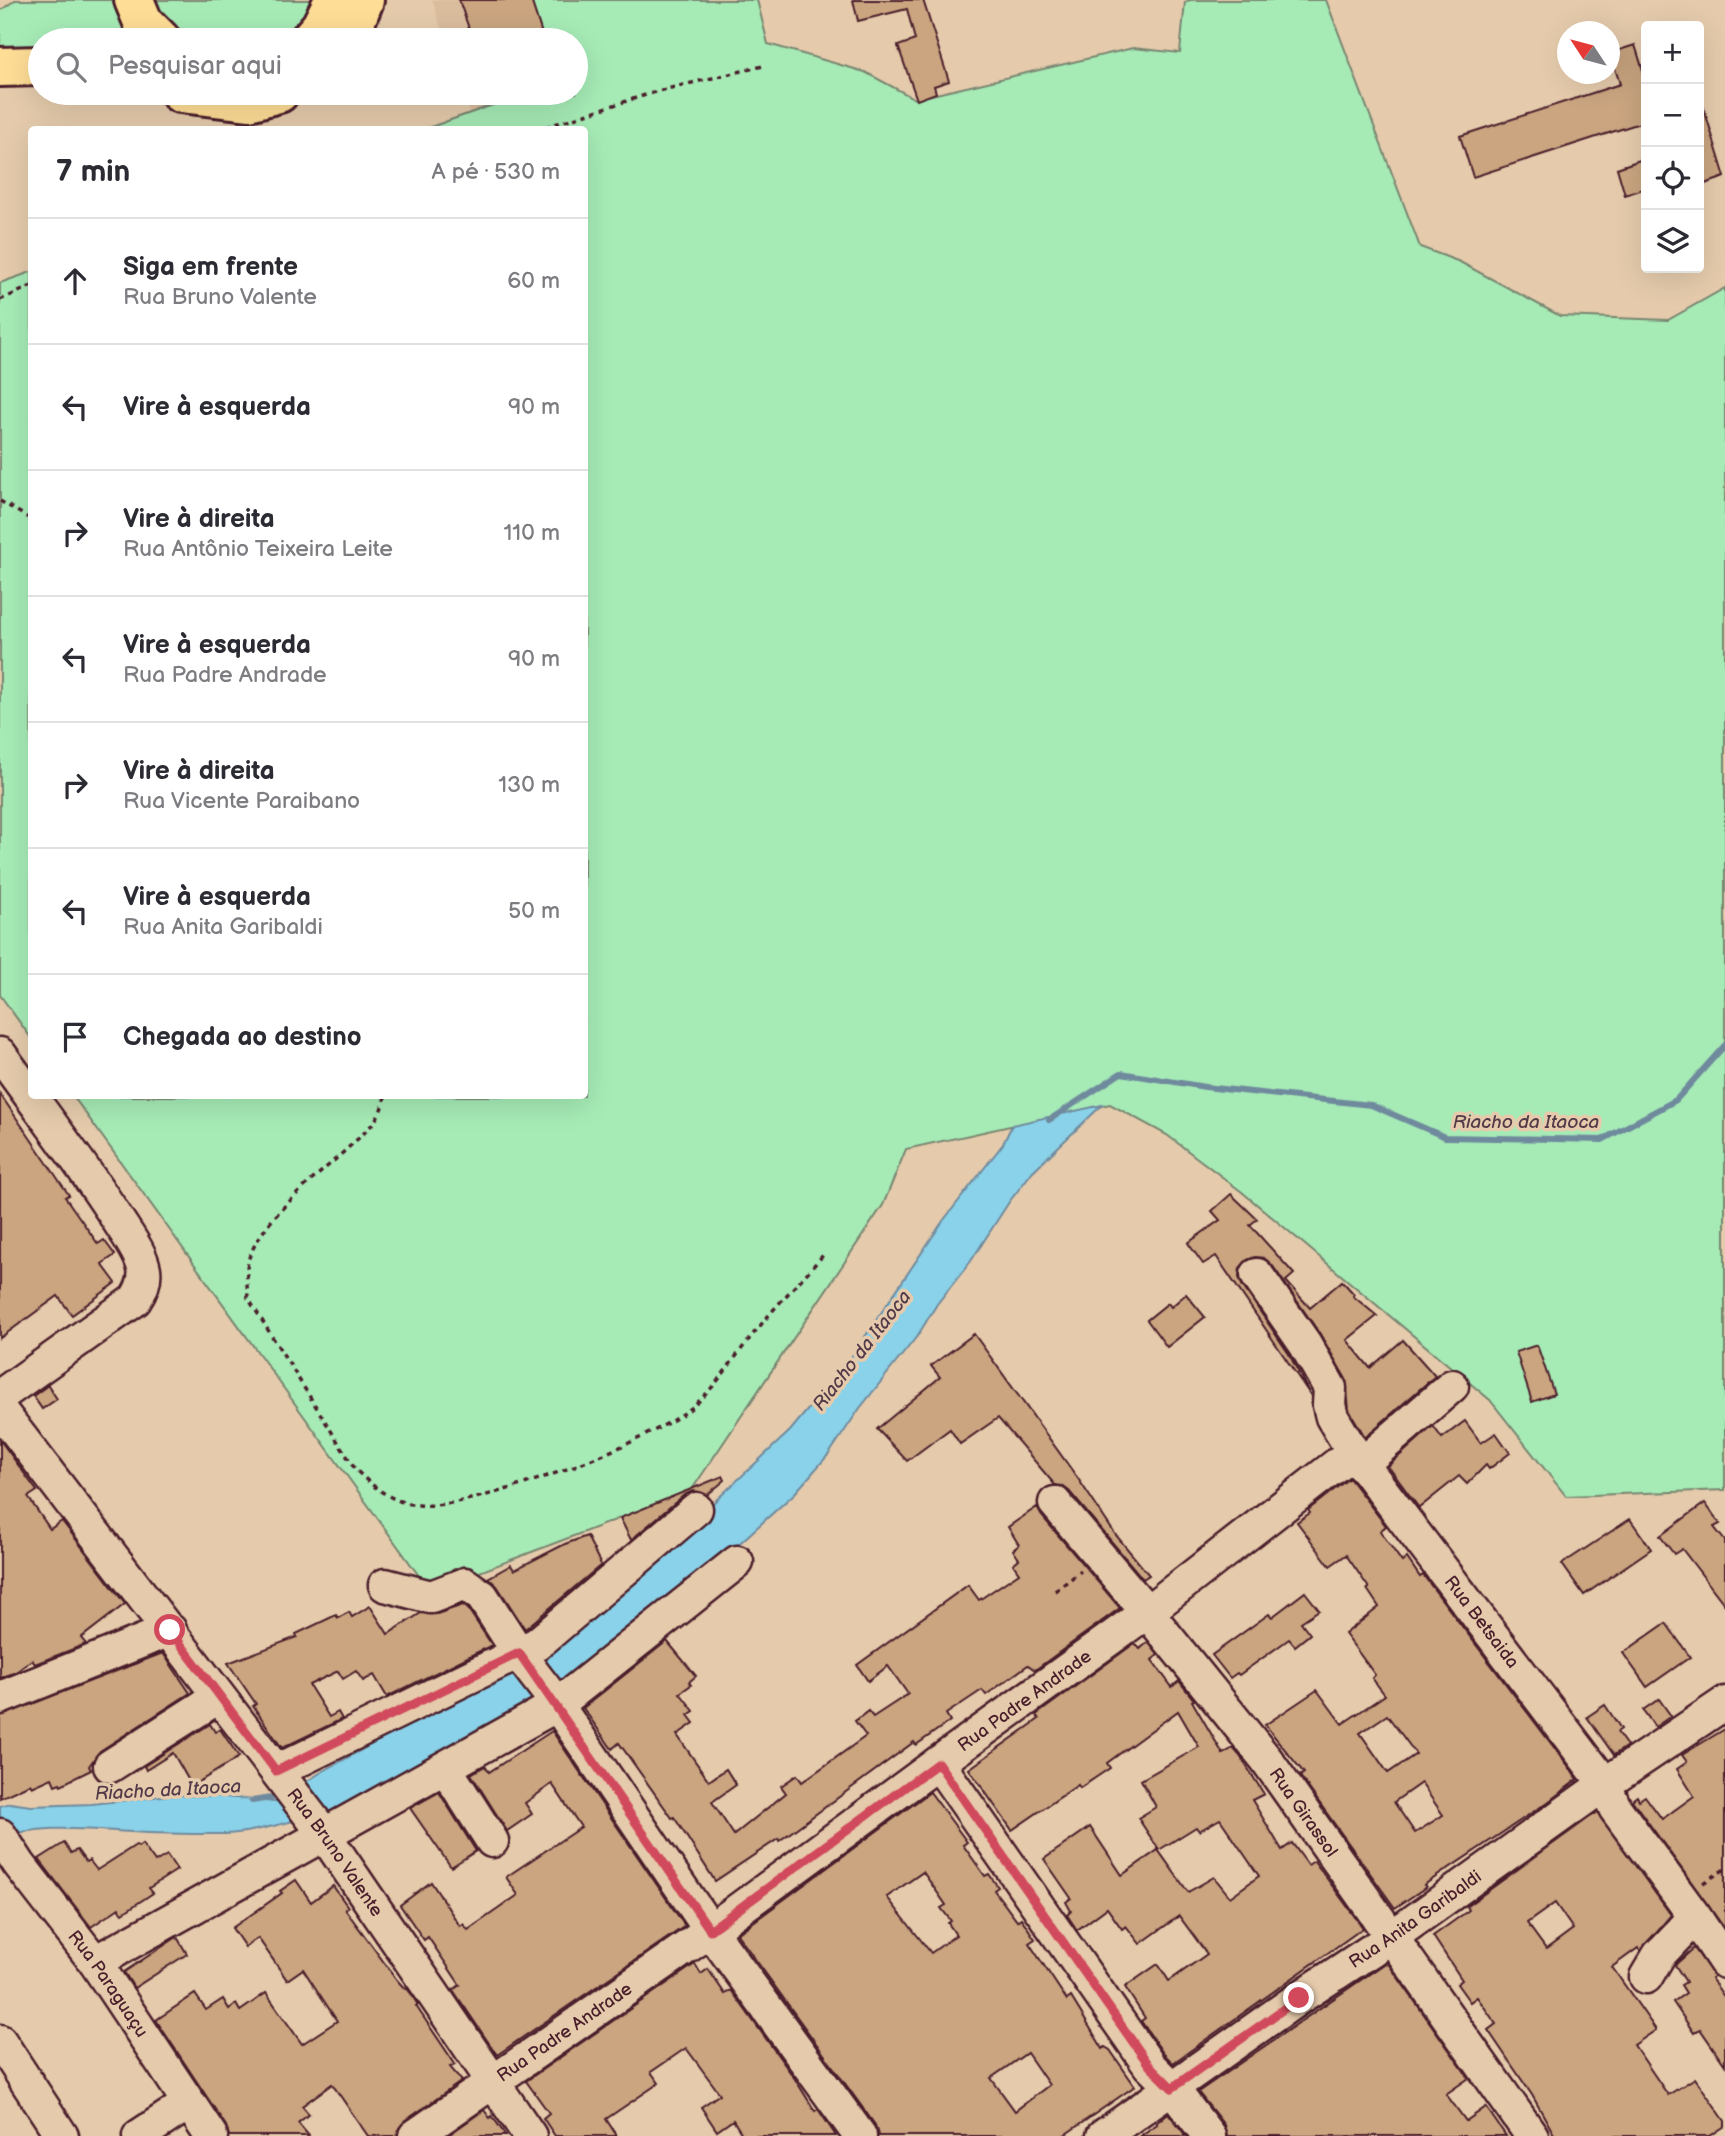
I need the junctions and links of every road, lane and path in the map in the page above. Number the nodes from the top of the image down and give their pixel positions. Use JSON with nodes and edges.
{"nodes":[{"id":1,"x":134,"y":0,"type":"edge"},
{"id":2,"x":334,"y":0,"type":"edge"},
{"id":3,"x":364,"y":0,"type":"edge"},
{"id":4,"x":149,"y":28,"type":"edge"},
{"id":5,"x":319,"y":28,"type":"edge"},
{"id":6,"x":353,"y":28,"type":"edge"},
{"id":7,"x":28,"y":66,"type":"edge"},
{"id":8,"x":764,"y":66,"type":"dead end"},
{"id":9,"x":0,"y":67,"type":"edge"},
{"id":10,"x":549,"y":126,"type":"edge"},
{"id":11,"x":28,"y":288,"type":"edge"},
{"id":12,"x":0,"y":300,"type":"edge"},
{"id":13,"x":0,"y":501,"type":"edge"},
{"id":14,"x":28,"y":518,"type":"edge"},
{"id":15,"x":0,"y":1054,"type":"edge"},
{"id":16,"x":28,"y":1094,"type":"edge"},
{"id":17,"x":32,"y":1099,"type":"edge"},
{"id":18,"x":384,"y":1099,"type":"edge"},
{"id":19,"x":824,"y":1254,"type":"dead end"},
{"id":20,"x":1257,"y":1275,"type":"dead end"},
{"id":21,"x":1452,"y":1387,"type":"dead end"},
{"id":22,"x":0,"y":1396,"type":"edge"},
{"id":23,"x":0,"y":1410,"type":"edge"},
{"id":24,"x":1357,"y":1459,"type":"junction"},
{"id":25,"x":1055,"y":1503,"type":"dead end"},
{"id":26,"x":696,"y":1508,"type":"dead end"},
{"id":27,"x":1099,"y":1556,"type":"junction"},
{"id":28,"x":737,"y":1562,"type":"dead end"},
{"id":29,"x":385,"y":1585,"type":"dead end"},
{"id":30,"x":1055,"y":1591,"type":"dead end"},
{"id":31,"x":1147,"y":1612,"type":"junction"},
{"id":32,"x":170,"y":1630,"type":"junction"},
{"id":33,"x":522,"y":1657,"type":"junction"},
{"id":34,"x":218,"y":1697,"type":"junction"},
{"id":35,"x":0,"y":1698,"type":"edge"},
{"id":36,"x":554,"y":1701,"type":"junction"},
{"id":37,"x":1725,"y":1703,"type":"edge"},
{"id":38,"x":938,"y":1763,"type":"junction"},
{"id":39,"x":110,"y":1766,"type":"dead end"},
{"id":40,"x":446,"y":1769,"type":"junction"},
{"id":41,"x":279,"y":1775,"type":"junction"},
{"id":42,"x":1605,"y":1784,"type":"junction"},
{"id":43,"x":323,"y":1833,"type":"junction"},
{"id":44,"x":492,"y":1841,"type":"dead end"},
{"id":45,"x":8,"y":1855,"type":"edge"},
{"id":46,"x":1695,"y":1917,"type":"junction"},
{"id":47,"x":710,"y":1930,"type":"junction"},
{"id":48,"x":1393,"y":1936,"type":"junction"},
{"id":49,"x":95,"y":1962,"type":"junction"},
{"id":50,"x":1725,"y":1962,"type":"edge"},
{"id":51,"x":1646,"y":1978,"type":"dead end"},
{"id":52,"x":0,"y":2041,"type":"edge"},
{"id":53,"x":492,"y":2083,"type":"junction"},
{"id":54,"x":1172,"y":2088,"type":"junction"},
{"id":55,"x":189,"y":2103,"type":"junction"},
{"id":56,"x":62,"y":2136,"type":"edge"},
{"id":57,"x":139,"y":2136,"type":"edge"},
{"id":58,"x":211,"y":2136,"type":"edge"},
{"id":59,"x":415,"y":2136,"type":"edge"},
{"id":60,"x":530,"y":2136,"type":"edge"},
{"id":61,"x":860,"y":2136,"type":"edge"},
{"id":62,"x":1103,"y":2136,"type":"edge"},
{"id":63,"x":1209,"y":2136,"type":"edge"},
{"id":64,"x":1532,"y":2136,"type":"edge"}],
"edges":[{"from":1,"to":4,"type":"main road"},
{"from":2,"to":5,"type":"main road"},
{"from":3,"to":6,"type":"main road"},
{"from":7,"to":9,"type":"main road"},
{"from":8,"to":10,"type":"path"},
{"from":11,"to":12,"type":"path"},
{"from":13,"to":14,"type":"path"},
{"from":15,"to":16,"type":"street"},
{"from":17,"to":22,"type":"street"},
{"from":18,"to":19,"type":"path"},
{"from":20,"to":24,"type":"street","name":"Rua Betsaida"},
{"from":21,"to":24,"type":"street","name":"Rua Padre Andrade"},
{"from":23,"to":32,"type":"street","name":"Rua Bruno Valente"},
{"from":24,"to":31,"type":"street","name":"Rua Padre Andrade"},
{"from":24,"to":42,"type":"street","name":"Rua Betsaida"},
{"from":25,"to":27,"type":"street","name":"Rua Girassol"},
{"from":26,"to":33,"type":"street"},
{"from":27,"to":30,"type":"path"},
{"from":27,"to":31,"type":"street","name":"Rua Girassol"},
{"from":28,"to":36,"type":"street"},
{"from":29,"to":33,"type":"street"},
{"from":31,"to":38,"type":"street","name":"Rua Padre Andrade"},
{"from":31,"to":48,"type":"street","name":"Rua Girassol"},
{"from":32,"to":34,"type":"street","name":"Rua Bruno Valente"},
{"from":32,"to":35,"type":"street"},
{"from":33,"to":36,"type":"street"},
{"from":33,"to":41,"type":"street"},
{"from":34,"to":39,"type":"street"},
{"from":34,"to":41,"type":"street","name":"Rua Bruno Valente"},
{"from":36,"to":40,"type":"street"},
{"from":36,"to":47,"type":"street"},
{"from":37,"to":42,"type":"street","name":"Rua Anita Garibaldi"},
{"from":38,"to":47,"type":"street","name":"Rua Padre Andrade"},
{"from":38,"to":54,"type":"street"},
{"from":40,"to":43,"type":"street"},
{"from":40,"to":44,"type":"street"},
{"from":41,"to":43,"type":"street","name":"Rua Bruno Valente"},
{"from":42,"to":46,"type":"street","name":"Rua Betsaida"},
{"from":42,"to":48,"type":"street","name":"Rua Anita Garibaldi"},
{"from":43,"to":49,"type":"street"},
{"from":43,"to":53,"type":"street","name":"Rua Bruno Valente"},
{"from":45,"to":49,"type":"street","name":"Rua Paraguaçu"},
{"from":46,"to":50,"type":"street","name":"Rua Betsaida"},
{"from":46,"to":51,"type":"street"},
{"from":47,"to":53,"type":"street","name":"Rua Padre Andrade"},
{"from":47,"to":61,"type":"street"},
{"from":48,"to":54,"type":"street","name":"Rua Anita Garibaldi"},
{"from":48,"to":64,"type":"street","name":"Rua Girassol"},
{"from":49,"to":55,"type":"street","name":"Rua Paraguaçu"},
{"from":52,"to":56,"type":"street"},
{"from":53,"to":59,"type":"street","name":"Rua Padre Andrade"},
{"from":53,"to":60,"type":"street","name":"Rua Bruno Valente"},
{"from":54,"to":62,"type":"street","name":"Rua Anita Garibaldi"},
{"from":54,"to":63,"type":"street"},
{"from":55,"to":57,"type":"street"},
{"from":55,"to":58,"type":"street","name":"Rua Paraguaçu"}]}
